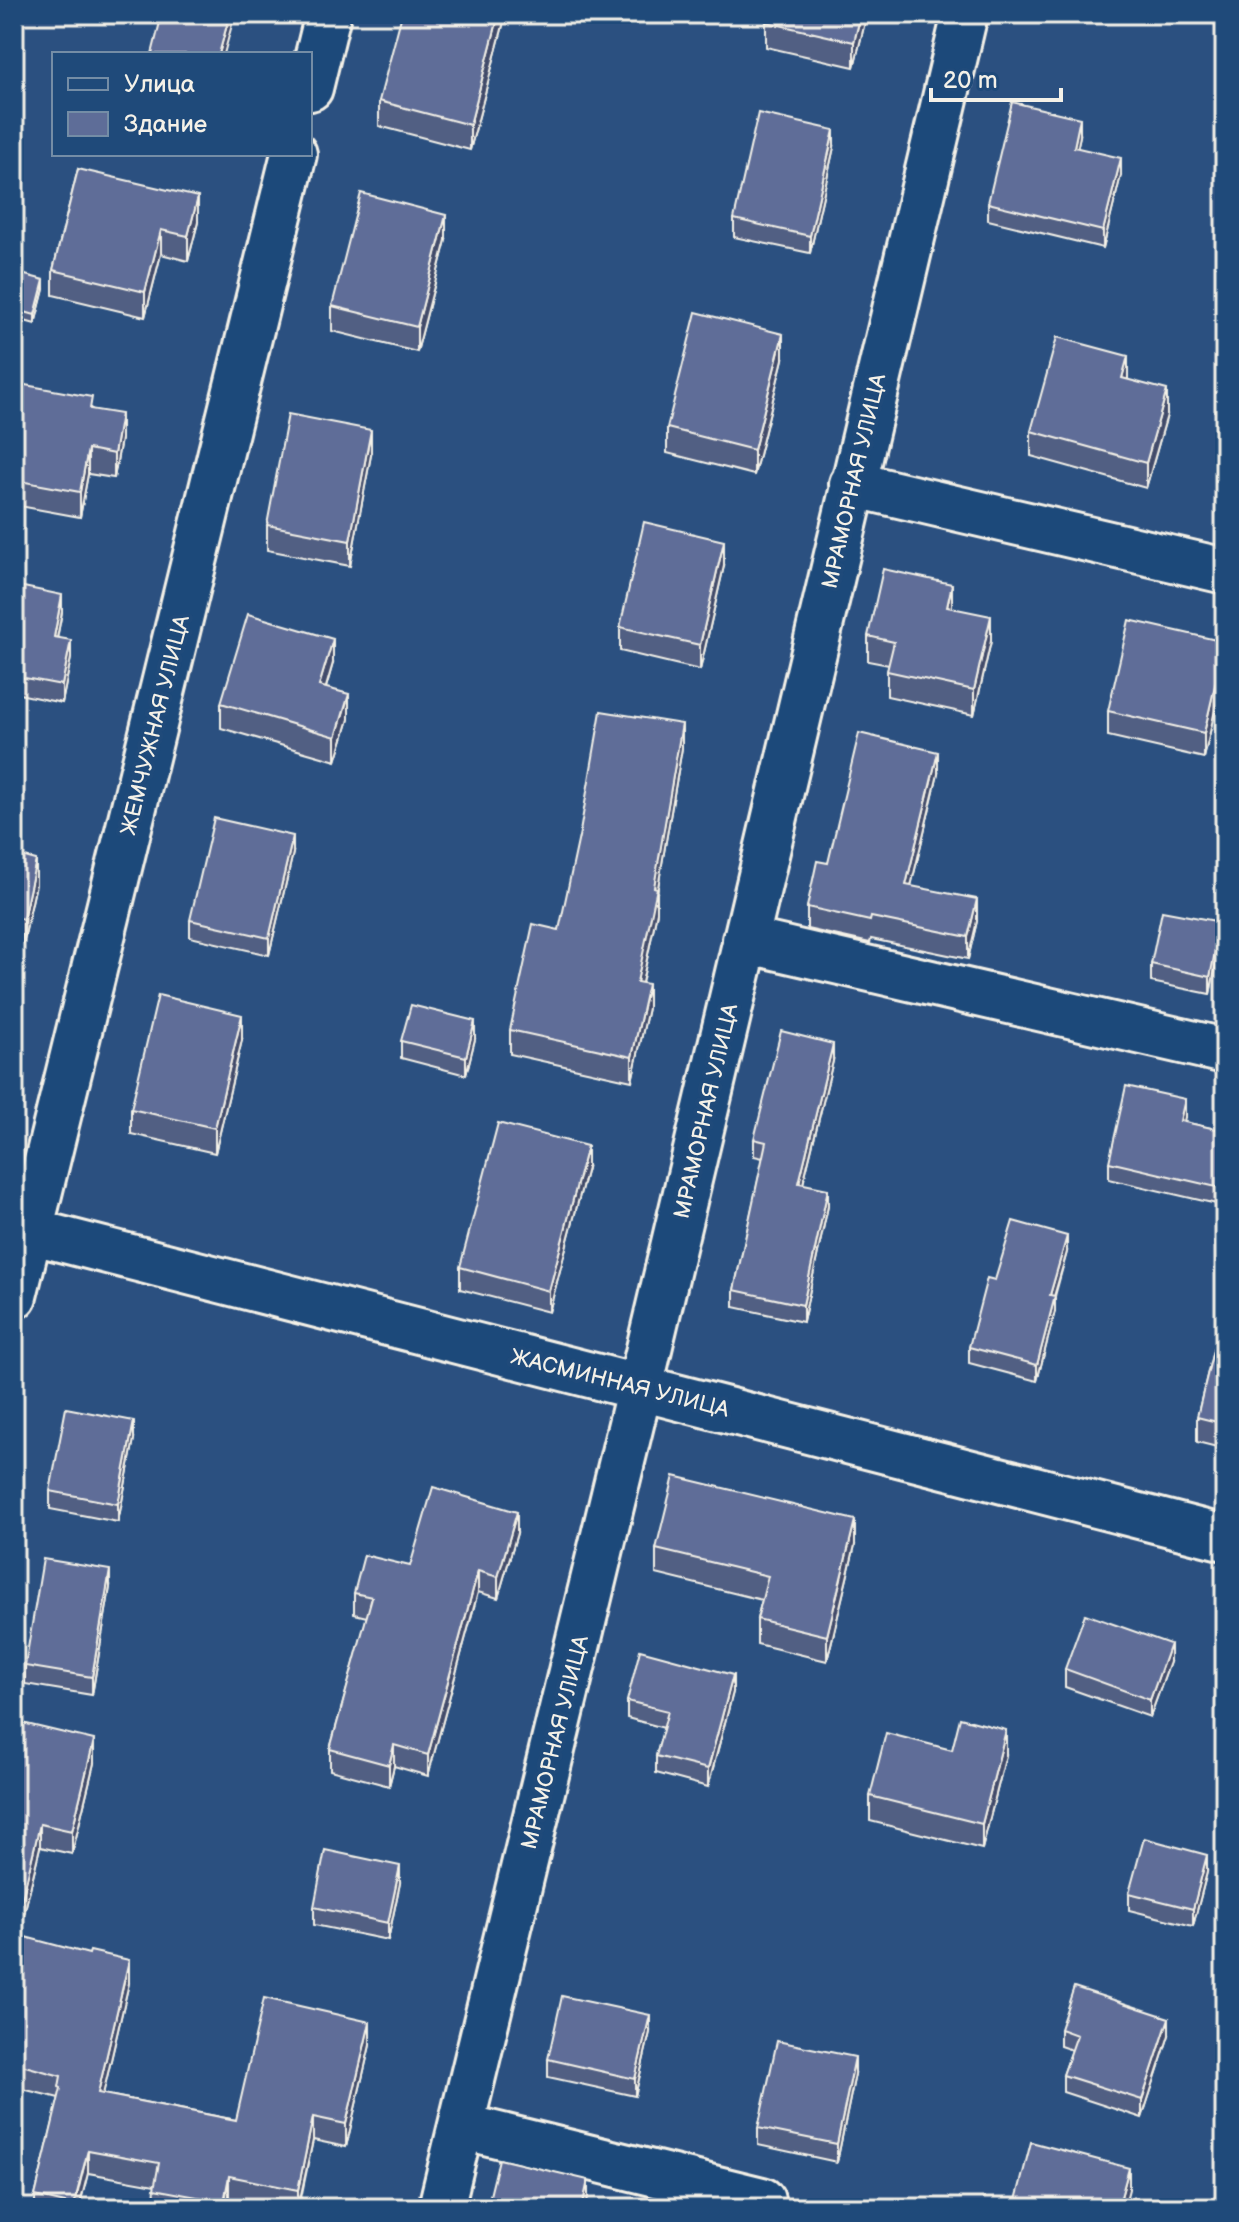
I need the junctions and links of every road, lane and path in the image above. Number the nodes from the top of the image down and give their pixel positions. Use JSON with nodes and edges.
{"nodes":[{"id":1,"x":328,"y":14,"type":"edge"},
{"id":2,"x":965,"y":14,"type":"edge"},
{"id":3,"x":312,"y":80,"type":"edge"},
{"id":4,"x":293,"y":156,"type":"edge"},
{"id":5,"x":852,"y":484,"type":"junction"},
{"id":6,"x":1225,"y":571,"type":"edge"},
{"id":7,"x":745,"y":940,"type":"junction"},
{"id":8,"x":1225,"y":1051,"type":"edge"},
{"id":9,"x":22,"y":1229,"type":"edge"},
{"id":10,"x":14,"y":1296,"type":"edge"},
{"id":11,"x":640,"y":1387,"type":"junction"},
{"id":12,"x":1225,"y":1538,"type":"edge"},
{"id":13,"x":461,"y":2126,"type":"junction"},
{"id":14,"x":762,"y":2200,"type":"dead end"},
{"id":15,"x":441,"y":2208,"type":"edge"}],
"edges":[{"from":1,"to":3,"type":"street"},
{"from":2,"to":5,"type":"street","name":"МРАМОРНАЯ УЛИЦА"},
{"from":4,"to":9,"type":"street","name":"ЖЕМЧУЖНАЯ УЛИЦА"},
{"from":5,"to":6,"type":"street"},
{"from":5,"to":7,"type":"street","name":"МРАМОРНАЯ УЛИЦА"},
{"from":7,"to":8,"type":"street"},
{"from":7,"to":11,"type":"street","name":"МРАМОРНАЯ УЛИЦА"},
{"from":9,"to":10,"type":"street","name":"ЖЕМЧУЖНАЯ УЛИЦА"},
{"from":9,"to":11,"type":"street","name":"ЖАСМИННАЯ УЛИЦА"},
{"from":11,"to":12,"type":"street","name":"ЖАСМИННАЯ УЛИЦА"},
{"from":11,"to":13,"type":"street","name":"МРАМОРНАЯ УЛИЦА"},
{"from":13,"to":14,"type":"street"},
{"from":13,"to":15,"type":"street","name":"МРАМОРНАЯ УЛИЦА"}]}
